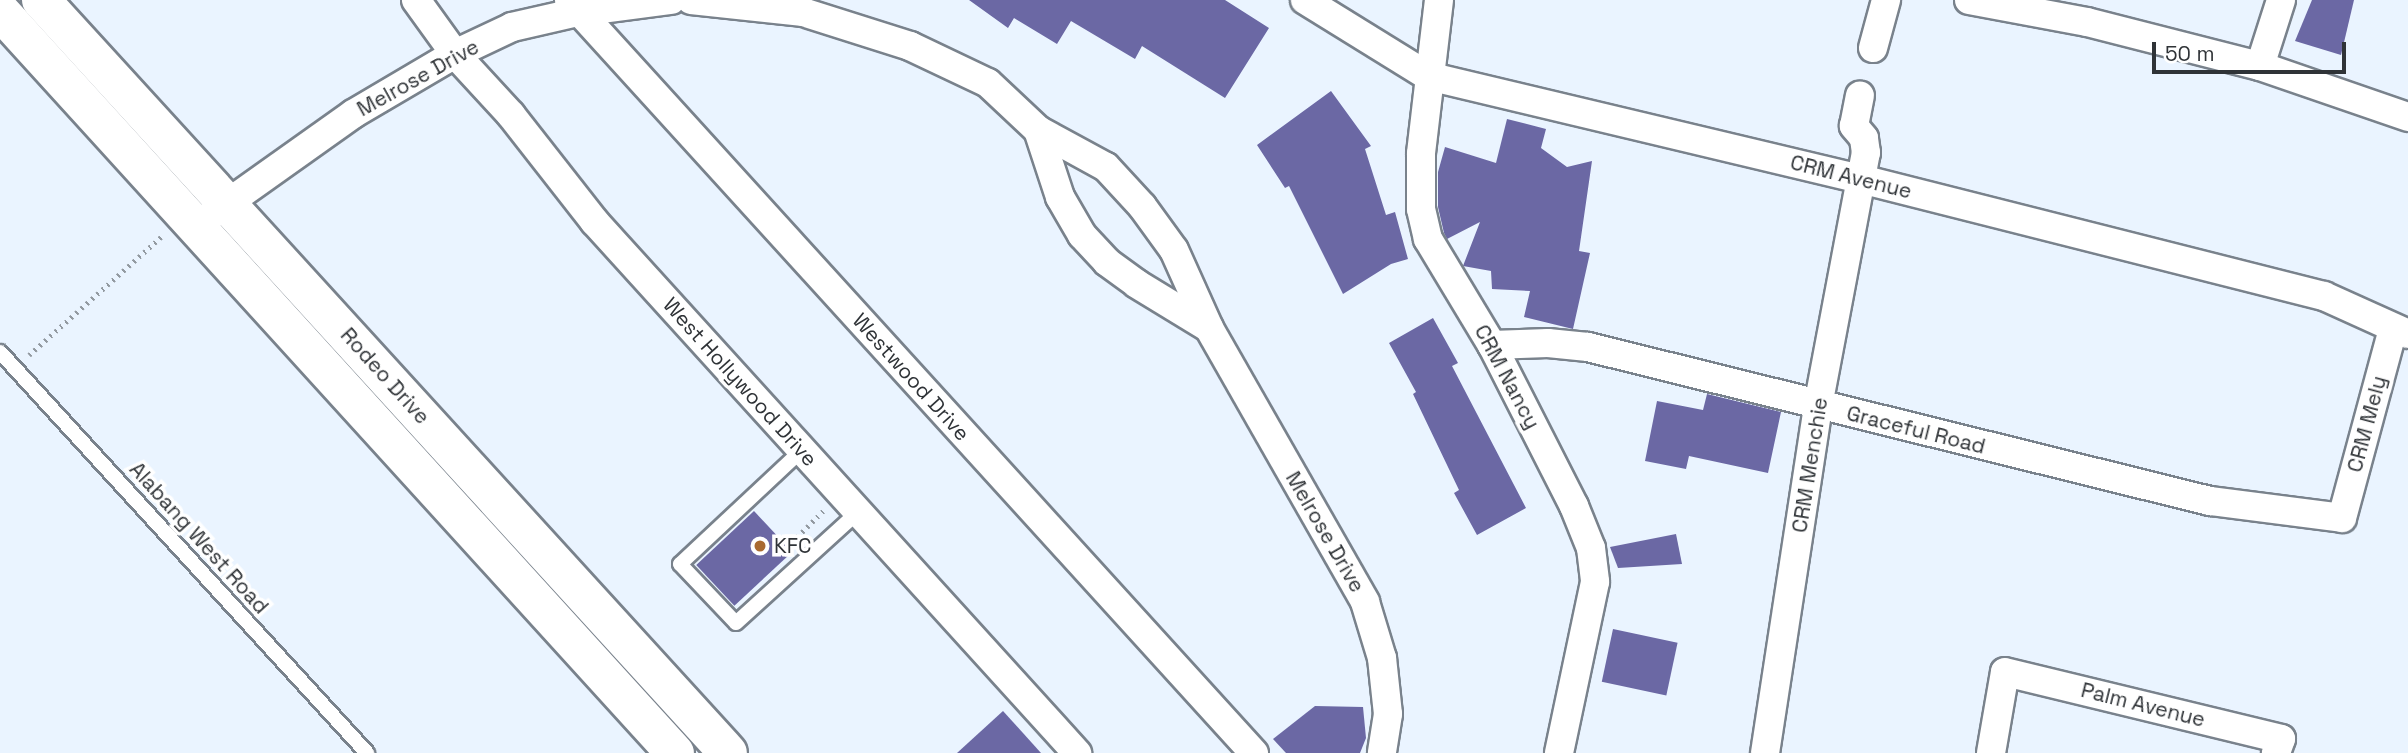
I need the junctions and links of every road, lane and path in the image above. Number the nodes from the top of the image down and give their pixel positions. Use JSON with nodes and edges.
{"nodes":[{"id":1,"x":41,"y":0,"type":"edge"},
{"id":2,"x":416,"y":0,"type":"edge"},
{"id":3,"x":671,"y":0,"type":"edge"},
{"id":4,"x":691,"y":0,"type":"edge"},
{"id":5,"x":1305,"y":0,"type":"edge"},
{"id":6,"x":1439,"y":0,"type":"edge"},
{"id":7,"x":1886,"y":0,"type":"edge"},
{"id":8,"x":1969,"y":0,"type":"edge"},
{"id":9,"x":2281,"y":0,"type":"edge"},
{"id":10,"x":573,"y":6,"type":"edge"},
{"id":11,"x":0,"y":11,"type":"edge"},
{"id":12,"x":2090,"y":11,"type":"edge"},
{"id":13,"x":1873,"y":48,"type":"dead end"},
{"id":14,"x":455,"y":54,"type":"junction"},
{"id":15,"x":2260,"y":66,"type":"junction"},
{"id":16,"x":1428,"y":76,"type":"junction"},
{"id":17,"x":1860,"y":96,"type":"dead end"},
{"id":18,"x":2408,"y":117,"type":"edge"},
{"id":19,"x":1038,"y":130,"type":"junction"},
{"id":20,"x":1861,"y":179,"type":"junction"},
{"id":21,"x":228,"y":203,"type":"junction"},
{"id":22,"x":190,"y":222,"type":"junction"},
{"id":23,"x":1209,"y":328,"type":"junction"},
{"id":24,"x":2400,"y":332,"type":"edge"},
{"id":25,"x":1492,"y":345,"type":"junction"},
{"id":26,"x":0,"y":352,"type":"edge"},
{"id":27,"x":15,"y":368,"type":"junction"},
{"id":28,"x":1818,"y":406,"type":"junction"},
{"id":29,"x":802,"y":450,"type":"junction"},
{"id":30,"x":850,"y":502,"type":"junction"},
{"id":31,"x":2342,"y":518,"type":"joint"},
{"id":32,"x":787,"y":547,"type":"dead end"},
{"id":33,"x":2278,"y":746,"type":"edge"},
{"id":34,"x":367,"y":753,"type":"edge"},
{"id":35,"x":675,"y":753,"type":"edge"},
{"id":36,"x":728,"y":753,"type":"edge"},
{"id":37,"x":1077,"y":753,"type":"edge"},
{"id":38,"x":1254,"y":753,"type":"edge"},
{"id":39,"x":1382,"y":753,"type":"edge"},
{"id":40,"x":1559,"y":753,"type":"edge"},
{"id":41,"x":1765,"y":753,"type":"edge"},
{"id":42,"x":1990,"y":753,"type":"edge"}],
"edges":[{"from":1,"to":21,"type":"main road","name":"Rodeo Drive"},
{"from":2,"to":14,"type":"street","name":"West Hollywood Drive"},
{"from":3,"to":10,"type":"street","name":"Melrose Drive"},
{"from":4,"to":19,"type":"street","name":"Melrose Drive"},
{"from":5,"to":16,"type":"street","name":"CRM Avenue"},
{"from":6,"to":16,"type":"street","name":"CRM Nancy"},
{"from":7,"to":13,"type":"street"},
{"from":8,"to":12,"type":"street"},
{"from":9,"to":15,"type":"street"},
{"from":10,"to":14,"type":"street","name":"Melrose Drive"},
{"from":10,"to":38,"type":"street","name":"Westwood Drive"},
{"from":11,"to":22,"type":"main road","name":"Rodeo Drive"},
{"from":12,"to":15,"type":"street"},
{"from":14,"to":21,"type":"street","name":"Melrose Drive"},
{"from":14,"to":29,"type":"street","name":"West Hollywood Drive"},
{"from":15,"to":18,"type":"street"},
{"from":16,"to":20,"type":"street","name":"CRM Avenue"},
{"from":16,"to":25,"type":"street","name":"CRM Nancy"},
{"from":17,"to":20,"type":"street","name":"CRM Menchie"},
{"from":19,"to":23,"type":"street","name":"Melrose Drive"},
{"from":19,"to":23,"type":"street","name":"Melrose Drive"},
{"from":20,"to":24,"type":"street","name":"CRM Avenue"},
{"from":20,"to":28,"type":"street","name":"CRM Menchie"},
{"from":21,"to":22,"type":"street","name":"Melrose Drive"},
{"from":21,"to":36,"type":"main road","name":"Rodeo Drive"},
{"from":22,"to":27,"type":"path"},
{"from":22,"to":35,"type":"main road","name":"Rodeo Drive"},
{"from":23,"to":39,"type":"street","name":"Melrose Drive"},
{"from":24,"to":31,"type":"street","name":"CRM Mely"},
{"from":25,"to":28,"type":"street","name":"Graceful Road"},
{"from":25,"to":40,"type":"street","name":"CRM Nancy"},
{"from":26,"to":27,"type":"lane","name":"Alabang West Road"},
{"from":27,"to":34,"type":"lane","name":"Alabang West Road"},
{"from":28,"to":31,"type":"street","name":"Graceful Road"},
{"from":28,"to":41,"type":"street","name":"CRM Menchie"},
{"from":29,"to":30,"type":"street","name":"West Hollywood Drive"},
{"from":29,"to":30,"type":"lane"},
{"from":30,"to":32,"type":"path"},
{"from":30,"to":37,"type":"street","name":"West Hollywood Drive"},
{"from":33,"to":42,"type":"street","name":"Palm Avenue"}]}
